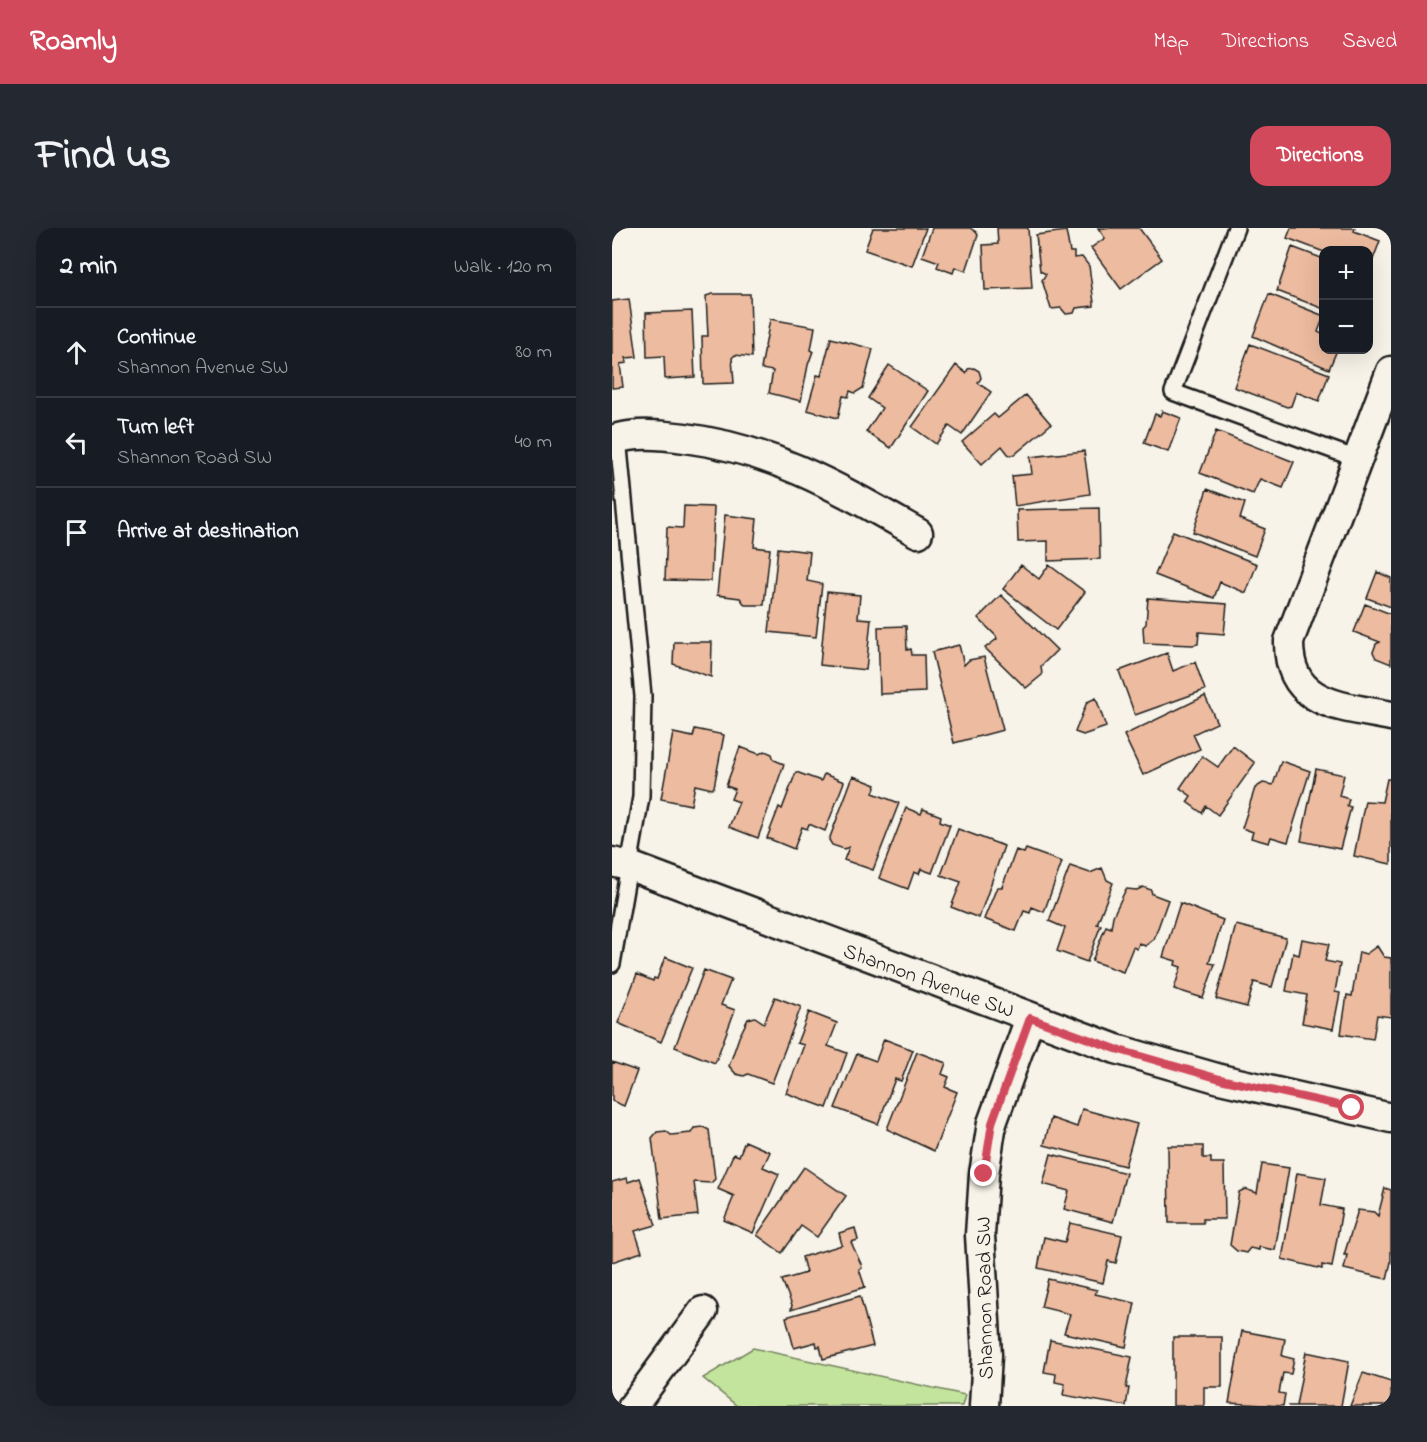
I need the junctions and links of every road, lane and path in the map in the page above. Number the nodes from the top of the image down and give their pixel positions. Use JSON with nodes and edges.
{"nodes":[{"id":1,"x":1236,"y":228,"type":"edge"},
{"id":2,"x":1391,"y":370,"type":"edge"},
{"id":3,"x":615,"y":439,"type":"edge"},
{"id":4,"x":1357,"y":459,"type":"junction"},
{"id":5,"x":918,"y":532,"type":"dead end"},
{"id":6,"x":1391,"y":716,"type":"edge"},
{"id":7,"x":621,"y":864,"type":"edge"},
{"id":8,"x":612,"y":964,"type":"edge"},
{"id":9,"x":1030,"y":1018,"type":"junction"},
{"id":10,"x":1391,"y":1118,"type":"edge"},
{"id":11,"x":703,"y":1311,"type":"dead end"},
{"id":12,"x":633,"y":1406,"type":"edge"},
{"id":13,"x":984,"y":1406,"type":"edge"}],
"edges":[{"from":1,"to":4,"type":"lane"},
{"from":2,"to":4,"type":"street"},
{"from":3,"to":5,"type":"street"},
{"from":3,"to":7,"type":"lane"},
{"from":4,"to":6,"type":"street"},
{"from":7,"to":8,"type":"lane"},
{"from":7,"to":9,"type":"street","name":"Shannon Avenue SW"},
{"from":9,"to":10,"type":"street","name":"Shannon Avenue SW"},
{"from":9,"to":13,"type":"street","name":"Shannon Road SW"},
{"from":11,"to":12,"type":"street"}]}
